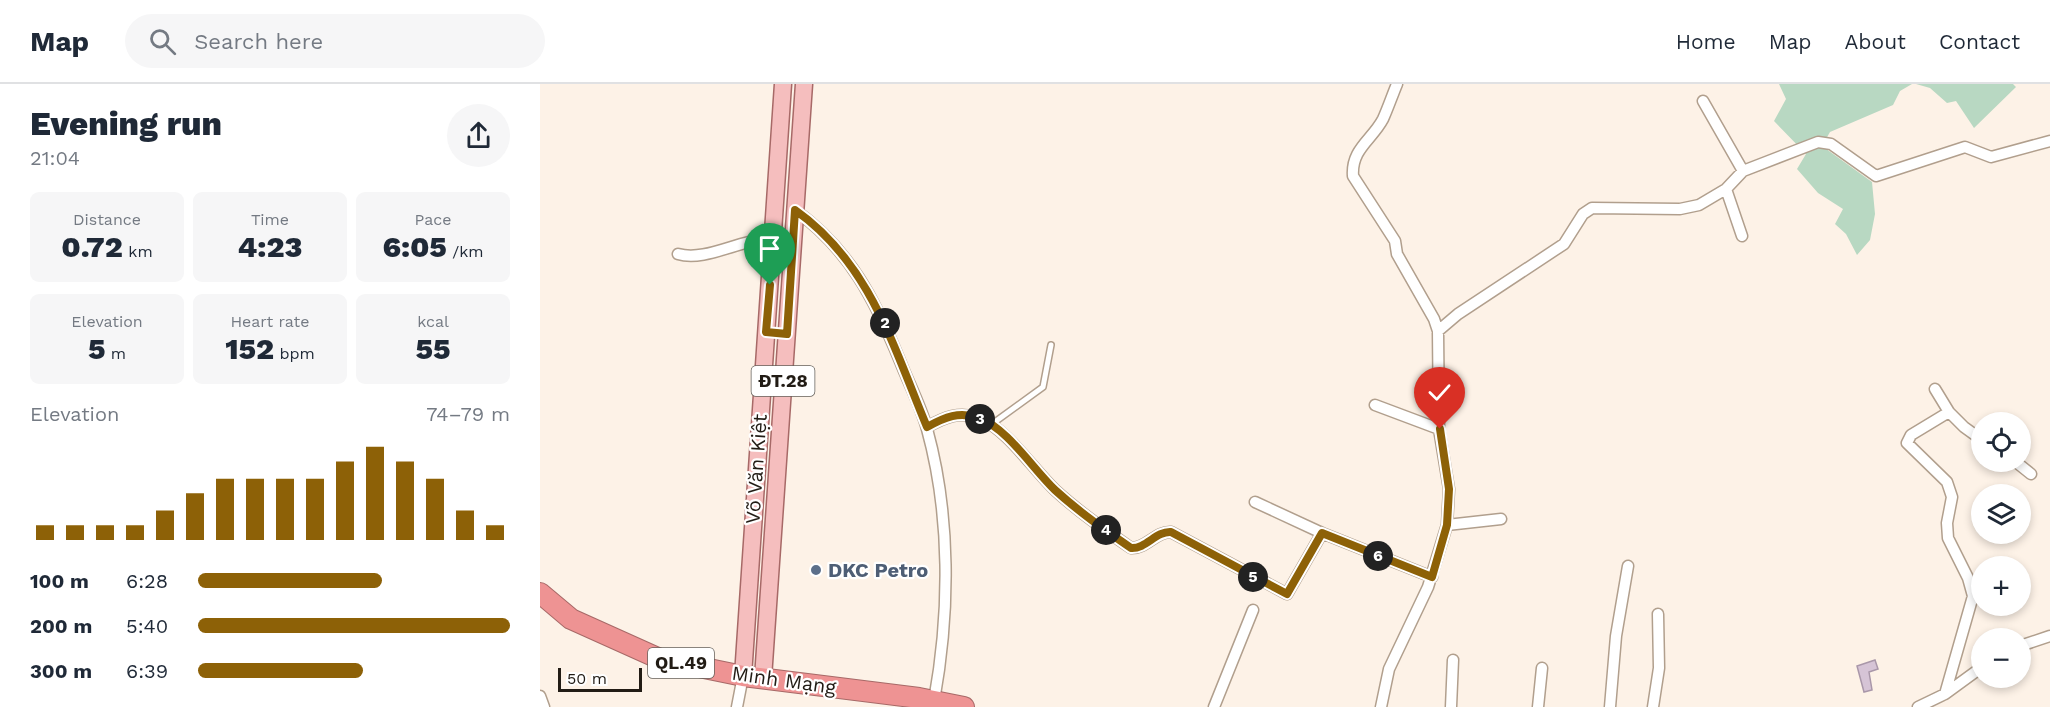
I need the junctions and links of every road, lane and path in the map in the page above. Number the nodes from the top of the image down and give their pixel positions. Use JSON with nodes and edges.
{"nodes":[{"id":1,"x":783,"y":84,"type":"edge"},
{"id":2,"x":804,"y":84,"type":"edge"},
{"id":3,"x":1397,"y":84,"type":"edge"},
{"id":4,"x":1702,"y":101,"type":"dead end"},
{"id":5,"x":2050,"y":141,"type":"edge"},
{"id":6,"x":1743,"y":171,"type":"junction"},
{"id":7,"x":1725,"y":189,"type":"junction"},
{"id":8,"x":795,"y":210,"type":"junction"},
{"id":9,"x":1742,"y":237,"type":"dead end"},
{"id":10,"x":773,"y":238,"type":"junction"},
{"id":11,"x":678,"y":254,"type":"dead end"},
{"id":12,"x":1438,"y":331,"type":"junction"},
{"id":13,"x":766,"y":332,"type":"junction"},
{"id":14,"x":787,"y":334,"type":"junction"},
{"id":15,"x":1052,"y":345,"type":"dead end"},
{"id":16,"x":1935,"y":389,"type":"dead end"},
{"id":17,"x":1375,"y":405,"type":"dead end"},
{"id":18,"x":1949,"y":412,"type":"junction"},
{"id":19,"x":991,"y":425,"type":"junction"},
{"id":20,"x":927,"y":427,"type":"junction"},
{"id":21,"x":1440,"y":429,"type":"junction"},
{"id":22,"x":1971,"y":432,"type":"edge"},
{"id":23,"x":2028,"y":472,"type":"edge"},
{"id":24,"x":2031,"y":474,"type":"dead end"},
{"id":25,"x":1255,"y":502,"type":"dead end"},
{"id":26,"x":1501,"y":519,"type":"dead end"},
{"id":27,"x":1447,"y":525,"type":"junction"},
{"id":28,"x":1322,"y":533,"type":"junction"},
{"id":29,"x":1628,"y":566,"type":"dead end"},
{"id":30,"x":1432,"y":577,"type":"junction"},
{"id":31,"x":540,"y":593,"type":"edge"},
{"id":32,"x":1253,"y":610,"type":"dead end"},
{"id":33,"x":1658,"y":614,"type":"dead end"},
{"id":34,"x":2050,"y":636,"type":"edge"},
{"id":35,"x":2031,"y":642,"type":"edge"},
{"id":36,"x":1453,"y":660,"type":"dead end"},
{"id":37,"x":1542,"y":668,"type":"dead end"},
{"id":38,"x":1971,"y":675,"type":"edge"},
{"id":39,"x":743,"y":676,"type":"junction"},
{"id":40,"x":763,"y":678,"type":"junction"},
{"id":41,"x":1945,"y":694,"type":"junction"},
{"id":42,"x":540,"y":696,"type":"edge"},
{"id":43,"x":879,"y":700,"type":"edge"},
{"id":44,"x":934,"y":701,"type":"junction"},
{"id":45,"x":544,"y":707,"type":"edge"},
{"id":46,"x":736,"y":707,"type":"edge"},
{"id":47,"x":964,"y":707,"type":"edge"},
{"id":48,"x":1214,"y":707,"type":"edge"},
{"id":49,"x":1382,"y":707,"type":"edge"},
{"id":50,"x":1451,"y":707,"type":"edge"},
{"id":51,"x":1538,"y":707,"type":"edge"},
{"id":52,"x":1610,"y":707,"type":"edge"},
{"id":53,"x":1653,"y":707,"type":"edge"},
{"id":54,"x":1918,"y":707,"type":"edge"}],
"edges":[{"from":1,"to":10,"type":"main road","name":"Võ Văn Kiệt","number":"ĐT.28"},
{"from":2,"to":8,"type":"main road","name":"Võ Văn Kiệt","number":"ĐT.28"},
{"from":3,"to":12,"type":"street"},
{"from":4,"to":6,"type":"street"},
{"from":5,"to":6,"type":"street"},
{"from":6,"to":7,"type":"street"},
{"from":7,"to":9,"type":"street"},
{"from":7,"to":12,"type":"street"},
{"from":8,"to":14,"type":"main road","name":"Võ Văn Kiệt","number":"ĐT.28"},
{"from":8,"to":20,"type":"street"},
{"from":10,"to":11,"type":"street"},
{"from":10,"to":13,"type":"main road","name":"Võ Văn Kiệt","number":"ĐT.28"},
{"from":12,"to":21,"type":"street"},
{"from":13,"to":14,"type":"main road"},
{"from":13,"to":39,"type":"main road","name":"Võ Văn Kiệt","number":"ĐT.28"},
{"from":14,"to":40,"type":"main road","name":"Võ Văn Kiệt","number":"ĐT.28"},
{"from":15,"to":19,"type":"lane"},
{"from":16,"to":18,"type":"street"},
{"from":17,"to":21,"type":"street"},
{"from":18,"to":22,"type":"street"},
{"from":18,"to":41,"type":"street"},
{"from":19,"to":20,"type":"street"},
{"from":19,"to":28,"type":"street"},
{"from":20,"to":44,"type":"street"},
{"from":21,"to":27,"type":"street"},
{"from":23,"to":24,"type":"street"},
{"from":25,"to":28,"type":"street"},
{"from":26,"to":27,"type":"street"},
{"from":27,"to":30,"type":"street"},
{"from":28,"to":30,"type":"street"},
{"from":29,"to":52,"type":"street"},
{"from":30,"to":49,"type":"street"},
{"from":31,"to":39,"type":"highway","name":"Minh Mạng","number":"QL.49"},
{"from":32,"to":48,"type":"street"},
{"from":33,"to":53,"type":"street"},
{"from":34,"to":35,"type":"street"},
{"from":36,"to":50,"type":"street"},
{"from":37,"to":51,"type":"street"},
{"from":38,"to":41,"type":"street"},
{"from":39,"to":40,"type":"highway","name":"Minh Mạng","number":"QL.49"},
{"from":39,"to":46,"type":"street"},
{"from":40,"to":43,"type":"highway","name":"Minh Mạng","number":"QL.49"},
{"from":41,"to":54,"type":"street"},
{"from":42,"to":45,"type":"street"},
{"from":43,"to":44,"type":"highway","number":"QL.49"},
{"from":44,"to":47,"type":"highway","number":"QL.49"}]}
